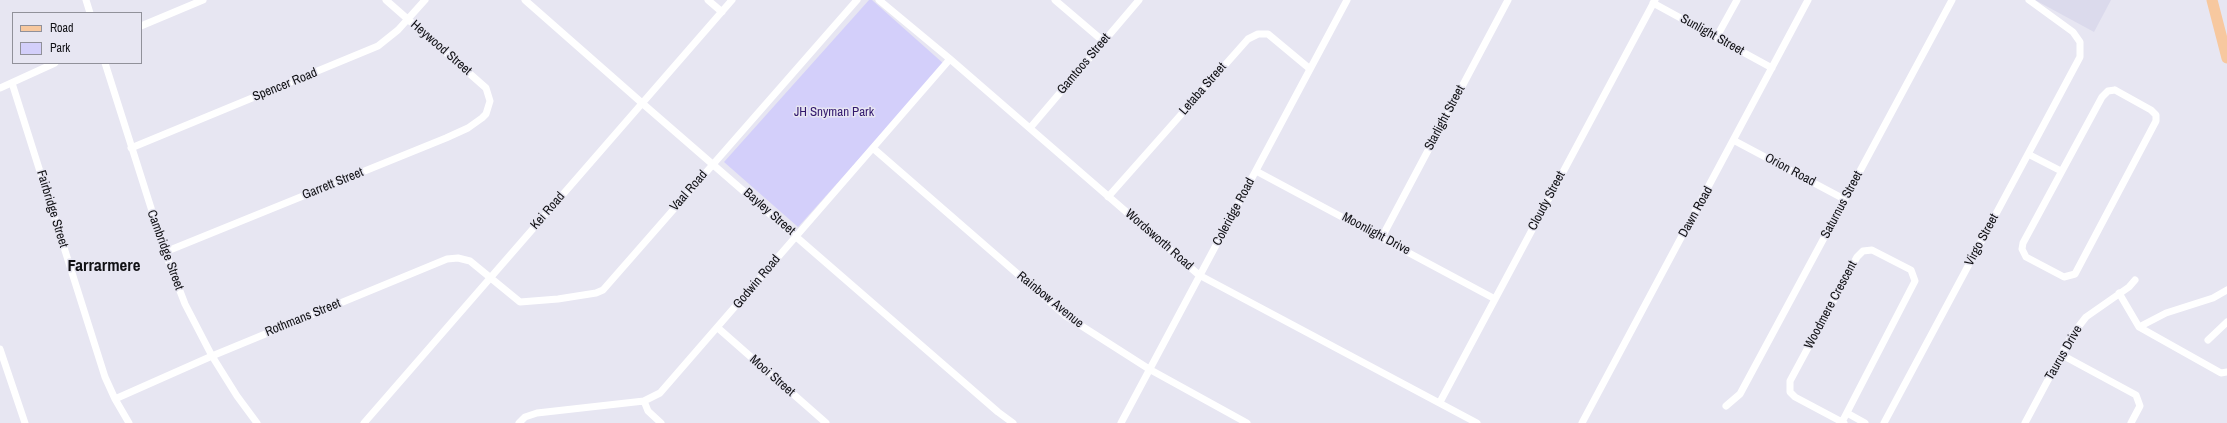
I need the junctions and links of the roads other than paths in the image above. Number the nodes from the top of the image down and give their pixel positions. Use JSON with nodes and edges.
{"nodes":[{"id":1,"x":86,"y":0,"type":"edge"},
{"id":2,"x":203,"y":0,"type":"edge"},
{"id":3,"x":386,"y":0,"type":"edge"},
{"id":4,"x":425,"y":0,"type":"edge"},
{"id":5,"x":525,"y":0,"type":"edge"},
{"id":6,"x":708,"y":0,"type":"edge"},
{"id":7,"x":732,"y":0,"type":"edge"},
{"id":8,"x":857,"y":0,"type":"edge"},
{"id":9,"x":879,"y":0,"type":"edge"},
{"id":10,"x":1055,"y":0,"type":"edge"},
{"id":11,"x":1139,"y":0,"type":"edge"},
{"id":12,"x":1347,"y":0,"type":"edge"},
{"id":13,"x":1508,"y":0,"type":"edge"},
{"id":14,"x":1736,"y":0,"type":"edge"},
{"id":15,"x":1808,"y":0,"type":"edge"},
{"id":16,"x":1952,"y":0,"type":"edge"},
{"id":17,"x":2029,"y":0,"type":"edge"},
{"id":18,"x":2212,"y":0,"type":"edge"},
{"id":19,"x":1654,"y":2,"type":"edge"},
{"id":20,"x":90,"y":12,"type":"edge"},
{"id":21,"x":722,"y":12,"type":"junction"},
{"id":22,"x":408,"y":20,"type":"junction"},
{"id":23,"x":142,"y":26,"type":"edge"},
{"id":24,"x":1716,"y":38,"type":"junction"},
{"id":25,"x":1102,"y":41,"type":"junction"},
{"id":26,"x":2227,"y":58,"type":"edge"},
{"id":27,"x":950,"y":59,"type":"junction"},
{"id":28,"x":53,"y":64,"type":"edge"},
{"id":29,"x":105,"y":64,"type":"edge"},
{"id":30,"x":1772,"y":68,"type":"junction"},
{"id":31,"x":1310,"y":69,"type":"junction"},
{"id":32,"x":12,"y":82,"type":"junction"},
{"id":33,"x":0,"y":88,"type":"edge"},
{"id":34,"x":490,"y":101,"type":"joint"},
{"id":35,"x":642,"y":104,"type":"junction"},
{"id":36,"x":1030,"y":128,"type":"junction"},
{"id":37,"x":1735,"y":141,"type":"junction"},
{"id":38,"x":131,"y":148,"type":"junction"},
{"id":39,"x":874,"y":149,"type":"junction"},
{"id":40,"x":2028,"y":154,"type":"junction"},
{"id":41,"x":712,"y":164,"type":"junction"},
{"id":42,"x":1256,"y":171,"type":"junction"},
{"id":43,"x":2061,"y":171,"type":"junction"},
{"id":44,"x":1108,"y":197,"type":"junction"},
{"id":45,"x":1844,"y":200,"type":"junction"},
{"id":46,"x":796,"y":236,"type":"junction"},
{"id":47,"x":1382,"y":237,"type":"junction"},
{"id":48,"x":165,"y":252,"type":"junction"},
{"id":49,"x":1199,"y":275,"type":"junction"},
{"id":50,"x":490,"y":278,"type":"junction"},
{"id":51,"x":2135,"y":280,"type":"dead end"},
{"id":52,"x":2227,"y":290,"type":"edge"},
{"id":53,"x":2119,"y":293,"type":"junction"},
{"id":54,"x":1495,"y":299,"type":"junction"},
{"id":55,"x":2227,"y":322,"type":"edge"},
{"id":56,"x":2140,"y":327,"type":"junction"},
{"id":57,"x":718,"y":328,"type":"junction"},
{"id":58,"x":2208,"y":340,"type":"dead end"},
{"id":59,"x":0,"y":348,"type":"edge"},
{"id":60,"x":2062,"y":355,"type":"junction"},
{"id":61,"x":212,"y":356,"type":"junction"},
{"id":62,"x":1149,"y":369,"type":"junction"},
{"id":63,"x":2227,"y":372,"type":"edge"},
{"id":64,"x":115,"y":399,"type":"junction"},
{"id":65,"x":644,"y":401,"type":"junction"},
{"id":66,"x":1440,"y":402,"type":"junction"},
{"id":67,"x":1726,"y":406,"type":"dead end"},
{"id":68,"x":1847,"y":413,"type":"junction"},
{"id":69,"x":1843,"y":422,"type":"edge"},
{"id":70,"x":25,"y":423,"type":"edge"},
{"id":71,"x":129,"y":423,"type":"edge"},
{"id":72,"x":257,"y":423,"type":"edge"},
{"id":73,"x":364,"y":423,"type":"edge"},
{"id":74,"x":519,"y":423,"type":"edge"},
{"id":75,"x":661,"y":423,"type":"edge"},
{"id":76,"x":826,"y":423,"type":"edge"},
{"id":77,"x":1014,"y":423,"type":"edge"},
{"id":78,"x":1121,"y":423,"type":"edge"},
{"id":79,"x":1247,"y":423,"type":"edge"},
{"id":80,"x":1478,"y":423,"type":"edge"},
{"id":81,"x":1582,"y":423,"type":"edge"},
{"id":82,"x":1865,"y":423,"type":"edge"},
{"id":83,"x":1884,"y":423,"type":"edge"},
{"id":84,"x":2025,"y":423,"type":"edge"},
{"id":85,"x":2131,"y":423,"type":"edge"}],
"edges":[{"from":1,"to":20,"type":"street"},
{"from":2,"to":23,"type":"street"},
{"from":3,"to":22,"type":"street","name":"Heywood Street"},
{"from":4,"to":22,"type":"street","name":"Spencer Road"},
{"from":5,"to":35,"type":"street","name":"Bayley Street"},
{"from":6,"to":21,"type":"street"},
{"from":7,"to":21,"type":"street","name":"Kei Road"},
{"from":8,"to":41,"type":"street","name":"Vaal Road"},
{"from":9,"to":27,"type":"street","name":"Wordsworth Road"},
{"from":10,"to":25,"type":"street"},
{"from":11,"to":25,"type":"street","name":"Gamtoos Street"},
{"from":12,"to":31,"type":"street","name":"Coleridge Road"},
{"from":13,"to":47,"type":"street","name":"Starlight Street"},
{"from":14,"to":24,"type":"street"},
{"from":15,"to":30,"type":"street","name":"Dawn Road"},
{"from":16,"to":45,"type":"street","name":"Saturnus Street"},
{"from":17,"to":40,"type":"street","name":"Virgo Street"},
{"from":18,"to":26,"type":"main road"},
{"from":19,"to":24,"type":"street","name":"Sunlight Street"},
{"from":19,"to":54,"type":"street","name":"Cloudy Street"},
{"from":21,"to":35,"type":"street","name":"Kei Road"},
{"from":22,"to":34,"type":"street","name":"Heywood Street"},
{"from":22,"to":38,"type":"street","name":"Spencer Road"},
{"from":24,"to":30,"type":"street","name":"Sunlight Street"},
{"from":25,"to":36,"type":"street","name":"Gamtoos Street"},
{"from":27,"to":36,"type":"street","name":"Wordsworth Road"},
{"from":27,"to":39,"type":"street","name":"Godwin Road"},
{"from":28,"to":32,"type":"street"},
{"from":29,"to":38,"type":"street","name":"Cambridge Street"},
{"from":30,"to":37,"type":"street","name":"Dawn Road"},
{"from":31,"to":42,"type":"street","name":"Coleridge Road"},
{"from":31,"to":44,"type":"street","name":"Letaba Street"},
{"from":32,"to":33,"type":"street"},
{"from":32,"to":64,"type":"street","name":"Fairbridge Street"},
{"from":34,"to":48,"type":"street","name":"Garrett Street"},
{"from":35,"to":41,"type":"street","name":"Bayley Street"},
{"from":35,"to":50,"type":"street","name":"Kei Road"},
{"from":36,"to":44,"type":"street","name":"Wordsworth Road"},
{"from":37,"to":45,"type":"street","name":"Orion Road"},
{"from":37,"to":81,"type":"street","name":"Dawn Road"},
{"from":38,"to":48,"type":"street","name":"Cambridge Street"},
{"from":39,"to":46,"type":"street","name":"Godwin Road"},
{"from":39,"to":62,"type":"street","name":"Rainbow Avenue"},
{"from":40,"to":43,"type":"street"},
{"from":40,"to":83,"type":"street","name":"Virgo Street"},
{"from":41,"to":46,"type":"street","name":"Bayley Street"},
{"from":41,"to":50,"type":"street","name":"Vaal Road"},
{"from":42,"to":47,"type":"street","name":"Moonlight Drive"},
{"from":42,"to":49,"type":"street","name":"Coleridge Road"},
{"from":43,"to":43,"type":"street"},
{"from":44,"to":49,"type":"street","name":"Wordsworth Road"},
{"from":45,"to":67,"type":"street","name":"Saturnus Street"},
{"from":46,"to":57,"type":"street","name":"Godwin Road"},
{"from":46,"to":77,"type":"street","name":"Bayley Street"},
{"from":47,"to":54,"type":"street","name":"Moonlight Drive"},
{"from":48,"to":61,"type":"street","name":"Cambridge Street"},
{"from":49,"to":62,"type":"street","name":"Coleridge Road"},
{"from":49,"to":66,"type":"street","name":"Wordsworth Road"},
{"from":50,"to":61,"type":"street","name":"Rothmans Street"},
{"from":50,"to":73,"type":"street","name":"Kei Road"},
{"from":51,"to":53,"type":"street","name":"Taurus Drive"},
{"from":52,"to":56,"type":"street"},
{"from":53,"to":56,"type":"street"},
{"from":53,"to":60,"type":"street","name":"Taurus Drive"},
{"from":54,"to":66,"type":"street","name":"Cloudy Street"},
{"from":55,"to":58,"type":"street"},
{"from":56,"to":63,"type":"street"},
{"from":57,"to":65,"type":"street","name":"Godwin Road"},
{"from":57,"to":76,"type":"street","name":"Mooi Street"},
{"from":59,"to":70,"type":"street"},
{"from":60,"to":84,"type":"street","name":"Taurus Drive"},
{"from":60,"to":85,"type":"street"},
{"from":61,"to":64,"type":"street","name":"Rothmans Street"},
{"from":61,"to":72,"type":"street","name":"Cambridge Street"},
{"from":62,"to":78,"type":"street","name":"Coleridge Road"},
{"from":62,"to":79,"type":"street","name":"Rainbow Avenue"},
{"from":64,"to":71,"type":"street","name":"Fairbridge Street"},
{"from":65,"to":74,"type":"street","name":"Godwin Road"},
{"from":65,"to":75,"type":"street"},
{"from":66,"to":80,"type":"street","name":"Wordsworth Road"},
{"from":68,"to":69,"type":"street","name":"Woodmere Crescent"},
{"from":68,"to":69,"type":"street","name":"Woodmere Crescent"},
{"from":68,"to":82,"type":"street"}]}
